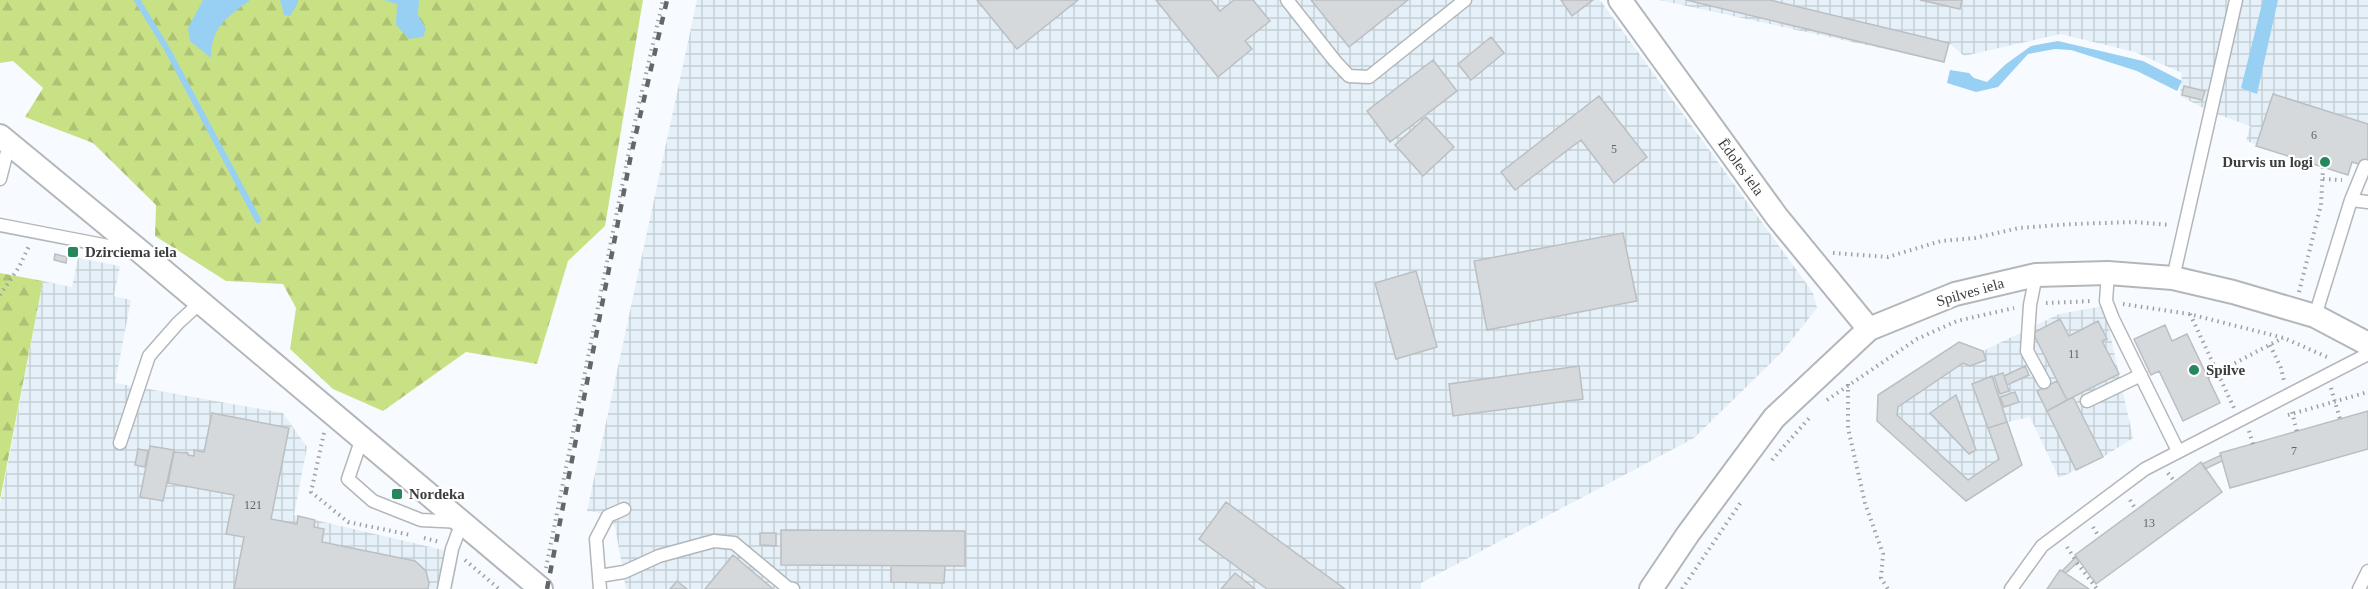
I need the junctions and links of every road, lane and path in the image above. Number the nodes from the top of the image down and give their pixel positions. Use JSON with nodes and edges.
{"nodes":[{"id":1,"x":663,"y":0,"type":"edge"},
{"id":2,"x":1287,"y":0,"type":"edge"},
{"id":3,"x":1465,"y":0,"type":"edge"},
{"id":4,"x":1620,"y":0,"type":"edge"},
{"id":5,"x":2236,"y":0,"type":"edge"},
{"id":6,"x":4,"y":140,"type":"edge"},
{"id":7,"x":2365,"y":166,"type":"dead end"},
{"id":8,"x":2323,"y":168,"type":"dead end"},
{"id":9,"x":0,"y":179,"type":"edge"},
{"id":10,"x":2351,"y":200,"type":"junction"},
{"id":11,"x":2368,"y":202,"type":"edge"},
{"id":12,"x":0,"y":225,"type":"edge"},
{"id":13,"x":2185,"y":226,"type":"junction"},
{"id":14,"x":36,"y":232,"type":"junction"},
{"id":15,"x":1805,"y":252,"type":"junction"},
{"id":16,"x":142,"y":253,"type":"junction"},
{"id":17,"x":2108,"y":273,"type":"junction"},
{"id":18,"x":2037,"y":275,"type":"junction"},
{"id":19,"x":2173,"y":278,"type":"junction"},
{"id":20,"x":0,"y":294,"type":"edge"},
{"id":21,"x":2106,"y":301,"type":"junction"},
{"id":22,"x":201,"y":302,"type":"junction"},
{"id":23,"x":2030,"y":305,"type":"junction"},
{"id":24,"x":2305,"y":313,"type":"junction"},
{"id":25,"x":2189,"y":314,"type":"junction"},
{"id":26,"x":1869,"y":329,"type":"junction"},
{"id":27,"x":2284,"y":338,"type":"junction"},
{"id":28,"x":2368,"y":344,"type":"edge"},
{"id":29,"x":1843,"y":353,"type":"junction"},
{"id":30,"x":2368,"y":354,"type":"edge"},
{"id":31,"x":2348,"y":366,"type":"junction"},
{"id":32,"x":2217,"y":372,"type":"junction"},
{"id":33,"x":2141,"y":375,"type":"junction"},
{"id":34,"x":2208,"y":376,"type":"dead end"},
{"id":35,"x":2328,"y":376,"type":"junction"},
{"id":36,"x":2044,"y":382,"type":"dead end"},
{"id":37,"x":2221,"y":382,"type":"dead end"},
{"id":38,"x":1848,"y":385,"type":"junction"},
{"id":39,"x":2368,"y":392,"type":"edge"},
{"id":40,"x":1826,"y":401,"type":"dead end"},
{"id":41,"x":2086,"y":401,"type":"dead end"},
{"id":42,"x":2335,"y":401,"type":"junction"},
{"id":43,"x":1818,"y":409,"type":"dead end"},
{"id":44,"x":2281,"y":417,"type":"dead end"},
{"id":45,"x":2340,"y":419,"type":"dead end"},
{"id":46,"x":362,"y":438,"type":"junction"},
{"id":47,"x":120,"y":443,"type":"dead end"},
{"id":48,"x":2178,"y":451,"type":"junction"},
{"id":49,"x":1771,"y":461,"type":"dead end"},
{"id":50,"x":1743,"y":499,"type":"dead end"},
{"id":51,"x":624,"y":508,"type":"dead end"},
{"id":52,"x":462,"y":522,"type":"junction"},
{"id":53,"x":2078,"y":562,"type":"dead end"},
{"id":54,"x":2368,"y":572,"type":"edge"},
{"id":55,"x":543,"y":583,"type":"edge"},
{"id":56,"x":599,"y":583,"type":"edge"},
{"id":57,"x":444,"y":589,"type":"edge"},
{"id":58,"x":793,"y":589,"type":"edge"},
{"id":59,"x":1651,"y":589,"type":"edge"},
{"id":60,"x":1682,"y":589,"type":"edge"},
{"id":61,"x":1888,"y":589,"type":"edge"},
{"id":62,"x":2011,"y":589,"type":"edge"},
{"id":63,"x":2097,"y":589,"type":"edge"},
{"id":64,"x":2359,"y":589,"type":"edge"}],
"edges":[{"from":1,"to":55,"type":"path"},
{"from":2,"to":3,"type":"lane"},
{"from":4,"to":15,"type":"street","name":"Ēdoles iela"},
{"from":5,"to":13,"type":"lane"},
{"from":6,"to":9,"type":"lane"},
{"from":6,"to":16,"type":"street"},
{"from":7,"to":10,"type":"lane"},
{"from":8,"to":24,"type":"path"},
{"from":10,"to":11,"type":"lane"},
{"from":10,"to":24,"type":"lane"},
{"from":12,"to":14,"type":"lane"},
{"from":13,"to":15,"type":"path"},
{"from":13,"to":19,"type":"lane"},
{"from":14,"to":16,"type":"lane"},
{"from":14,"to":20,"type":"path"},
{"from":15,"to":26,"type":"street","name":"Ēdoles iela"},
{"from":16,"to":22,"type":"street"},
{"from":17,"to":18,"type":"street","name":"Spilves iela"},
{"from":17,"to":19,"type":"street","name":"Spilves iela"},
{"from":17,"to":21,"type":"lane"},
{"from":18,"to":23,"type":"lane"},
{"from":18,"to":26,"type":"street","name":"Spilves iela"},
{"from":19,"to":24,"type":"street","name":"Spilves iela"},
{"from":21,"to":23,"type":"path"},
{"from":21,"to":25,"type":"path"},
{"from":21,"to":33,"type":"lane"},
{"from":22,"to":46,"type":"street"},
{"from":22,"to":47,"type":"lane"},
{"from":23,"to":36,"type":"lane"},
{"from":23,"to":38,"type":"path"},
{"from":24,"to":28,"type":"street","name":"Spilves iela"},
{"from":25,"to":27,"type":"path"},
{"from":25,"to":32,"type":"path"},
{"from":26,"to":29,"type":"street","name":"Spilves iela"},
{"from":27,"to":31,"type":"path"},
{"from":27,"to":32,"type":"path"},
{"from":29,"to":38,"type":"path"},
{"from":29,"to":59,"type":"street","name":"Spilves iela"},
{"from":30,"to":31,"type":"lane"},
{"from":31,"to":35,"type":"lane"},
{"from":32,"to":34,"type":"path"},
{"from":32,"to":37,"type":"path"},
{"from":33,"to":41,"type":"lane"},
{"from":33,"to":48,"type":"lane"},
{"from":35,"to":42,"type":"path"},
{"from":35,"to":48,"type":"lane"},
{"from":38,"to":40,"type":"path"},
{"from":38,"to":61,"type":"path"},
{"from":39,"to":42,"type":"path"},
{"from":42,"to":44,"type":"path"},
{"from":42,"to":45,"type":"path"},
{"from":43,"to":49,"type":"path"},
{"from":46,"to":52,"type":"street"},
{"from":46,"to":52,"type":"lane"},
{"from":48,"to":62,"type":"lane"},
{"from":50,"to":60,"type":"path"},
{"from":51,"to":56,"type":"lane"},
{"from":52,"to":55,"type":"street"},
{"from":52,"to":57,"type":"lane"},
{"from":53,"to":63,"type":"path"},
{"from":54,"to":64,"type":"lane"},
{"from":56,"to":58,"type":"lane"}]}
